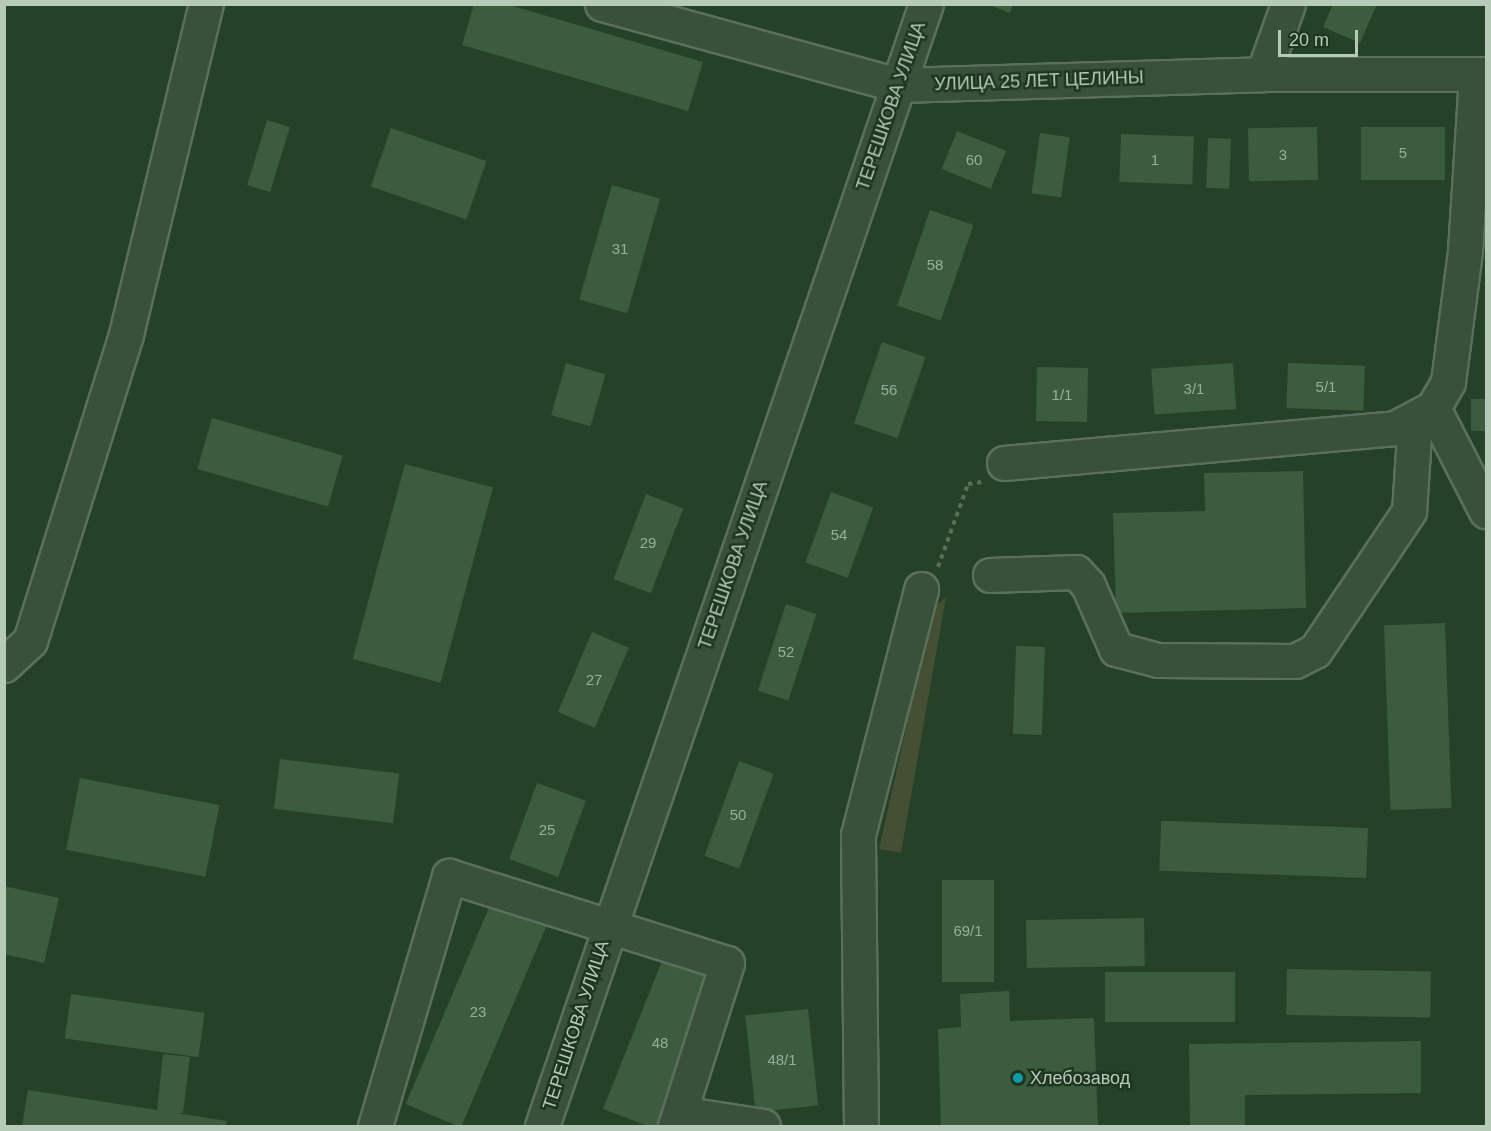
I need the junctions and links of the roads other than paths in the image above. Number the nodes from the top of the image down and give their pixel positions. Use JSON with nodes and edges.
{"nodes":[{"id":1,"x":206,"y":4,"type":"edge"},
{"id":2,"x":602,"y":4,"type":"edge"},
{"id":3,"x":926,"y":4,"type":"edge"},
{"id":4,"x":1288,"y":4,"type":"edge"},
{"id":5,"x":1263,"y":74,"type":"junction"},
{"id":6,"x":1481,"y":74,"type":"edge"},
{"id":7,"x":898,"y":85,"type":"junction"},
{"id":8,"x":1424,"y":414,"type":"junction"},
{"id":9,"x":1004,"y":463,"type":"road end"},
{"id":10,"x":1486,"y":511,"type":"edge"},
{"id":11,"x":990,"y":575,"type":"dead end"},
{"id":12,"x":921,"y":589,"type":"road end"},
{"id":13,"x":4,"y":665,"type":"edge"},
{"id":14,"x":608,"y":925,"type":"junction"},
{"id":15,"x":677,"y":1120,"type":"edge"},
{"id":16,"x":381,"y":1125,"type":"edge"},
{"id":17,"x":542,"y":1126,"type":"edge"},
{"id":18,"x":763,"y":1126,"type":"edge"},
{"id":19,"x":861,"y":1126,"type":"edge"}],
"edges":[{"from":1,"to":13,"type":"street"},
{"from":2,"to":7,"type":"street","name":"УЛИЦА 25 ЛЕТ ЦЕЛИНЫ"},
{"from":3,"to":7,"type":"street","name":"ТЕРЕШКОВА УЛИЦА"},
{"from":4,"to":5,"type":"street"},
{"from":5,"to":6,"type":"street","name":"УЛИЦА 25 ЛЕТ ЦЕЛИНЫ"},
{"from":5,"to":7,"type":"street","name":"УЛИЦА 25 ЛЕТ ЦЕЛИНЫ"},
{"from":6,"to":8,"type":"street"},
{"from":7,"to":14,"type":"street","name":"ТЕРЕШКОВА УЛИЦА"},
{"from":8,"to":9,"type":"street"},
{"from":8,"to":10,"type":"street"},
{"from":8,"to":11,"type":"street"},
{"from":12,"to":19,"type":"street"},
{"from":14,"to":15,"type":"street"},
{"from":14,"to":16,"type":"street"},
{"from":14,"to":17,"type":"street","name":"ТЕРЕШКОВА УЛИЦА"},
{"from":15,"to":18,"type":"street"}]}
